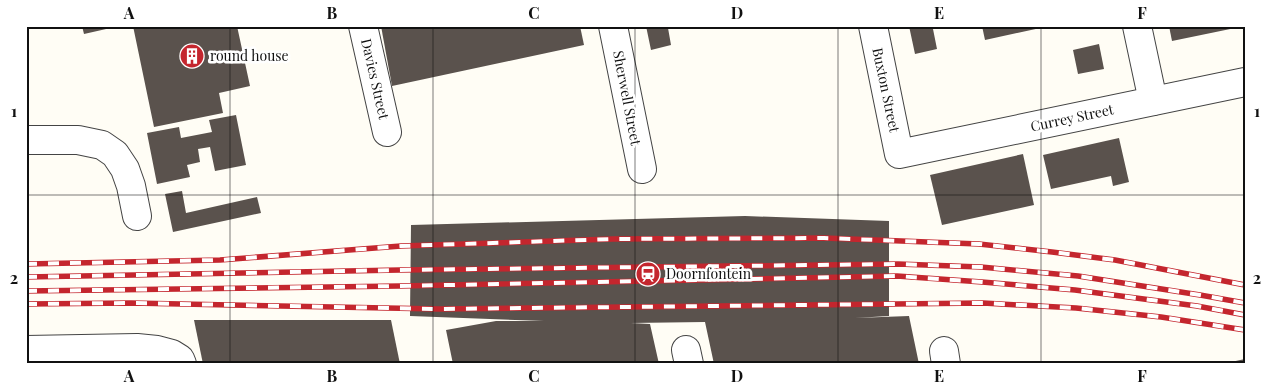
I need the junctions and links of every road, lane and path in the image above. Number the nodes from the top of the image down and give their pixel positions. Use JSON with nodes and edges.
{"nodes":[{"id":1,"x":364,"y":26,"type":"edge"},
{"id":2,"x":613,"y":26,"type":"edge"},
{"id":3,"x":873,"y":26,"type":"edge"},
{"id":4,"x":1137,"y":26,"type":"edge"},
{"id":5,"x":1245,"y":82,"type":"edge"},
{"id":6,"x":1153,"y":101,"type":"junction"},
{"id":7,"x":387,"y":132,"type":"dead end"},
{"id":8,"x":26,"y":140,"type":"edge"},
{"id":9,"x":899,"y":154,"type":"joint"},
{"id":10,"x":642,"y":169,"type":"dead end"},
{"id":11,"x":137,"y":216,"type":"dead end"},
{"id":12,"x":26,"y":350,"type":"edge"},
{"id":13,"x":177,"y":359,"type":"edge"}],
"edges":[{"from":1,"to":7,"type":"street","name":"Davies Street"},
{"from":2,"to":10,"type":"street","name":"Sherwell Street"},
{"from":3,"to":9,"type":"street","name":"Buxton Street"},
{"from":4,"to":6,"type":"street"},
{"from":5,"to":6,"type":"street","name":"Currey Street"},
{"from":6,"to":9,"type":"street","name":"Currey Street"},
{"from":8,"to":11,"type":"street"},
{"from":12,"to":13,"type":"street"}]}
